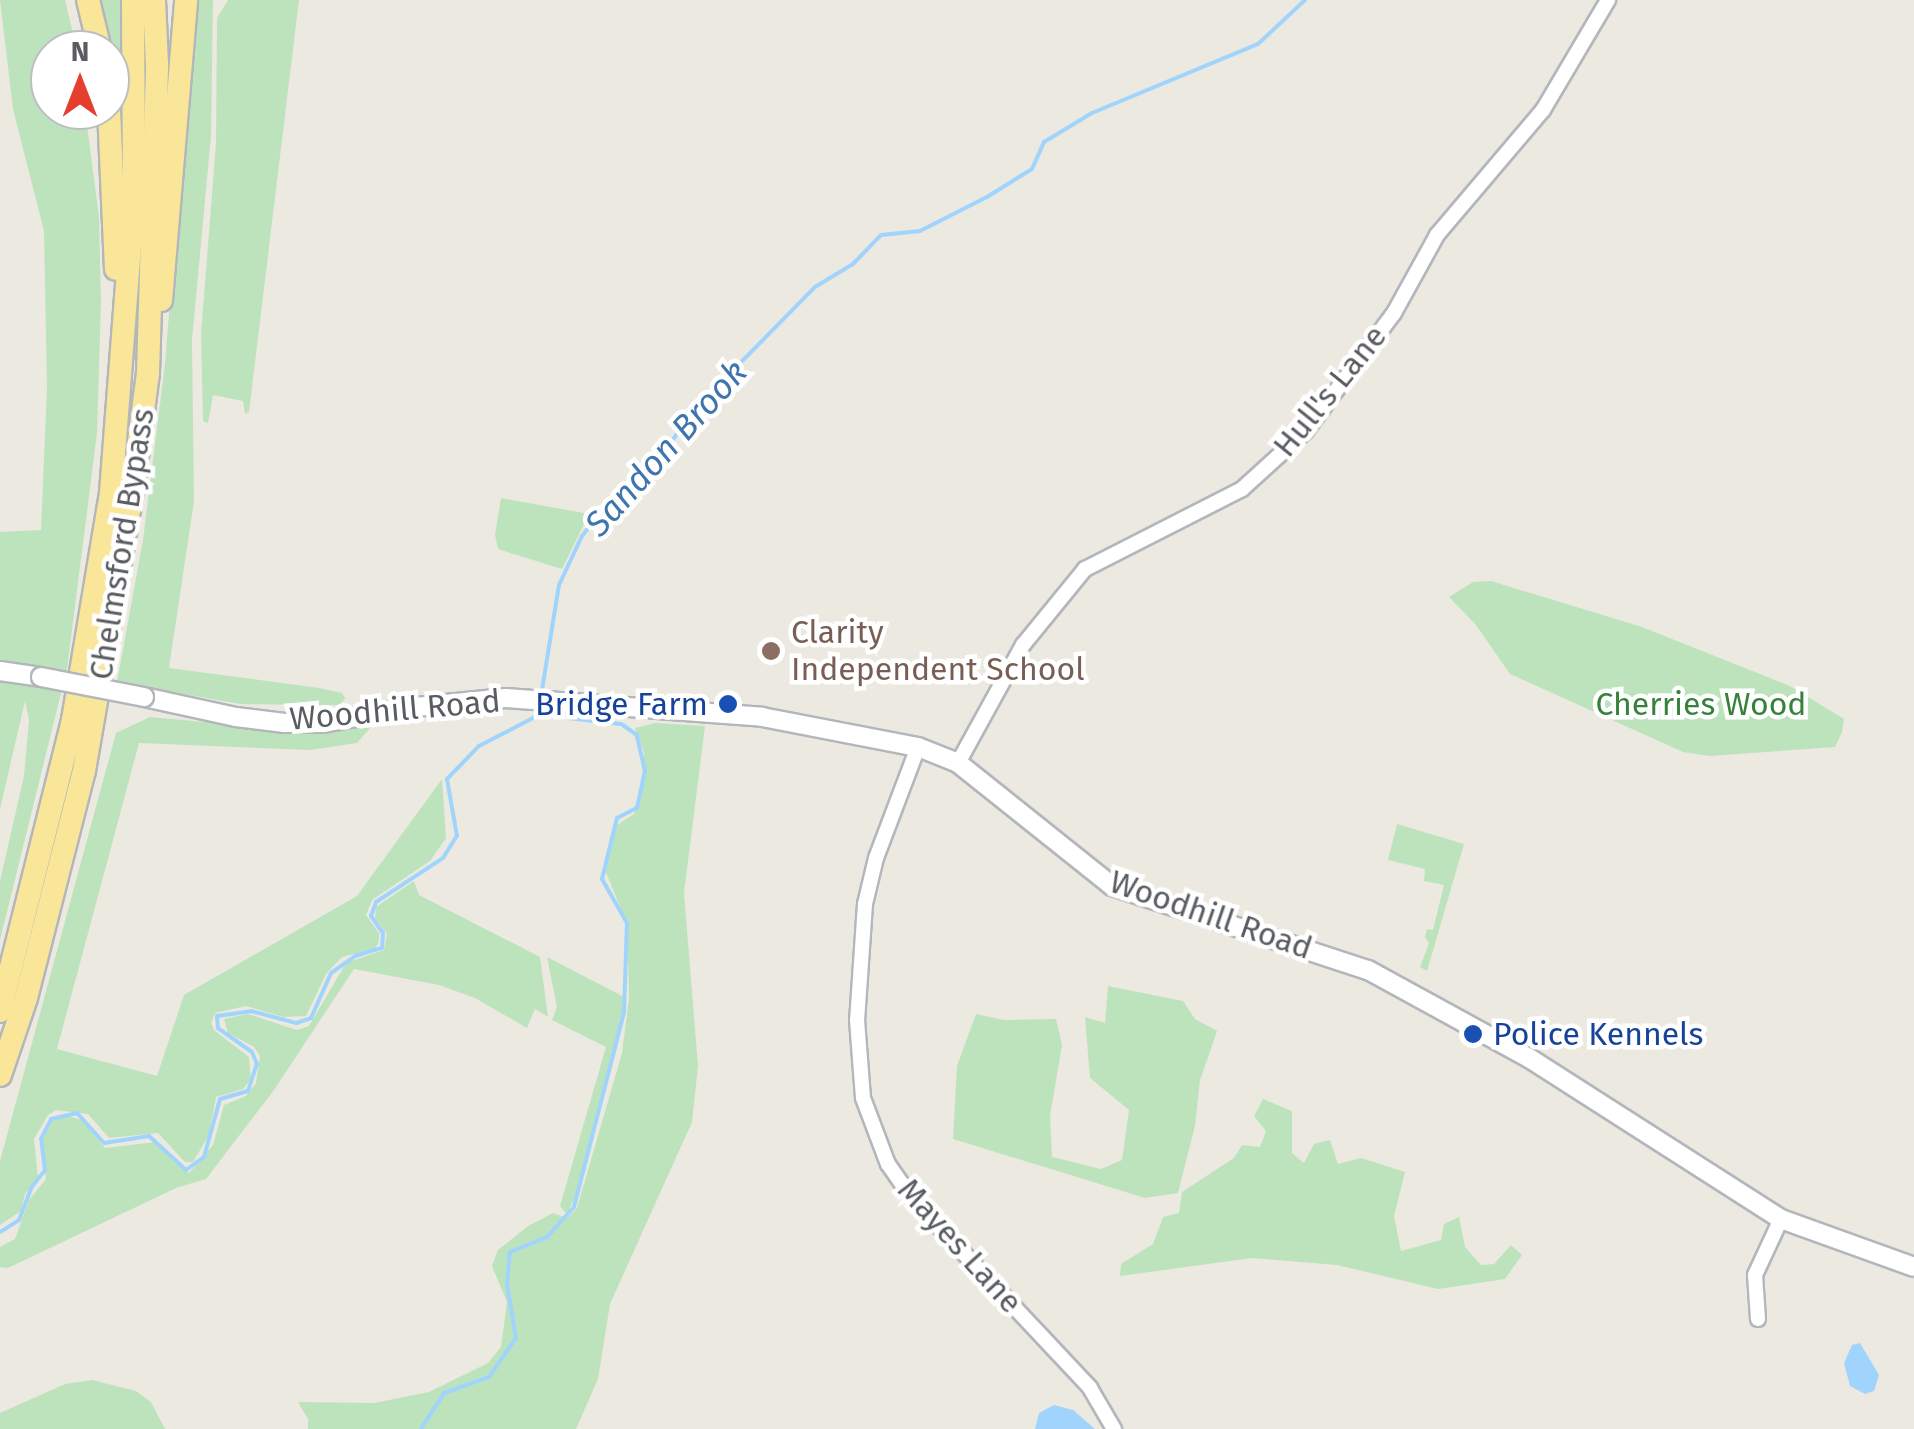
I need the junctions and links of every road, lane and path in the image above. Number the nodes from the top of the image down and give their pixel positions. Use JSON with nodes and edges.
{"nodes":[{"id":1,"x":88,"y":0,"type":"edge"},
{"id":2,"x":133,"y":0,"type":"edge"},
{"id":3,"x":154,"y":0,"type":"edge"},
{"id":4,"x":186,"y":0,"type":"edge"},
{"id":5,"x":1608,"y":0,"type":"edge"},
{"id":6,"x":95,"y":30,"type":"edge"},
{"id":7,"x":110,"y":130,"type":"edge"},
{"id":8,"x":148,"y":373,"type":"junction"},
{"id":9,"x":120,"y":392,"type":"junction"},
{"id":10,"x":0,"y":671,"type":"edge"},
{"id":11,"x":918,"y":747,"type":"junction"},
{"id":12,"x":958,"y":763,"type":"junction"},
{"id":13,"x":0,"y":1010,"type":"edge"},
{"id":14,"x":0,"y":1075,"type":"edge"},
{"id":15,"x":1781,"y":1219,"type":"junction"},
{"id":16,"x":1914,"y":1267,"type":"edge"},
{"id":17,"x":1758,"y":1318,"type":"dead end"},
{"id":18,"x":1114,"y":1429,"type":"edge"}],
"edges":[{"from":1,"to":6,"type":"highway"},
{"from":2,"to":9,"type":"highway","name":"Chelmsford Bypass"},
{"from":3,"to":8,"type":"highway","name":"Chelmsford Bypass"},
{"from":4,"to":8,"type":"highway"},
{"from":5,"to":12,"type":"street","name":"Hull's Lane"},
{"from":7,"to":9,"type":"highway"},
{"from":8,"to":14,"type":"highway","name":"Chelmsford Bypass"},
{"from":9,"to":13,"type":"highway","name":"Chelmsford Bypass"},
{"from":10,"to":11,"type":"street","name":"Woodhill Road","bridge":true},
{"from":11,"to":12,"type":"street","name":"Woodhill Road"},
{"from":11,"to":18,"type":"street","name":"Mayes Lane"},
{"from":12,"to":15,"type":"street","name":"Woodhill Road"},
{"from":15,"to":16,"type":"street","name":"Woodhill Road"},
{"from":15,"to":17,"type":"street"}]}
